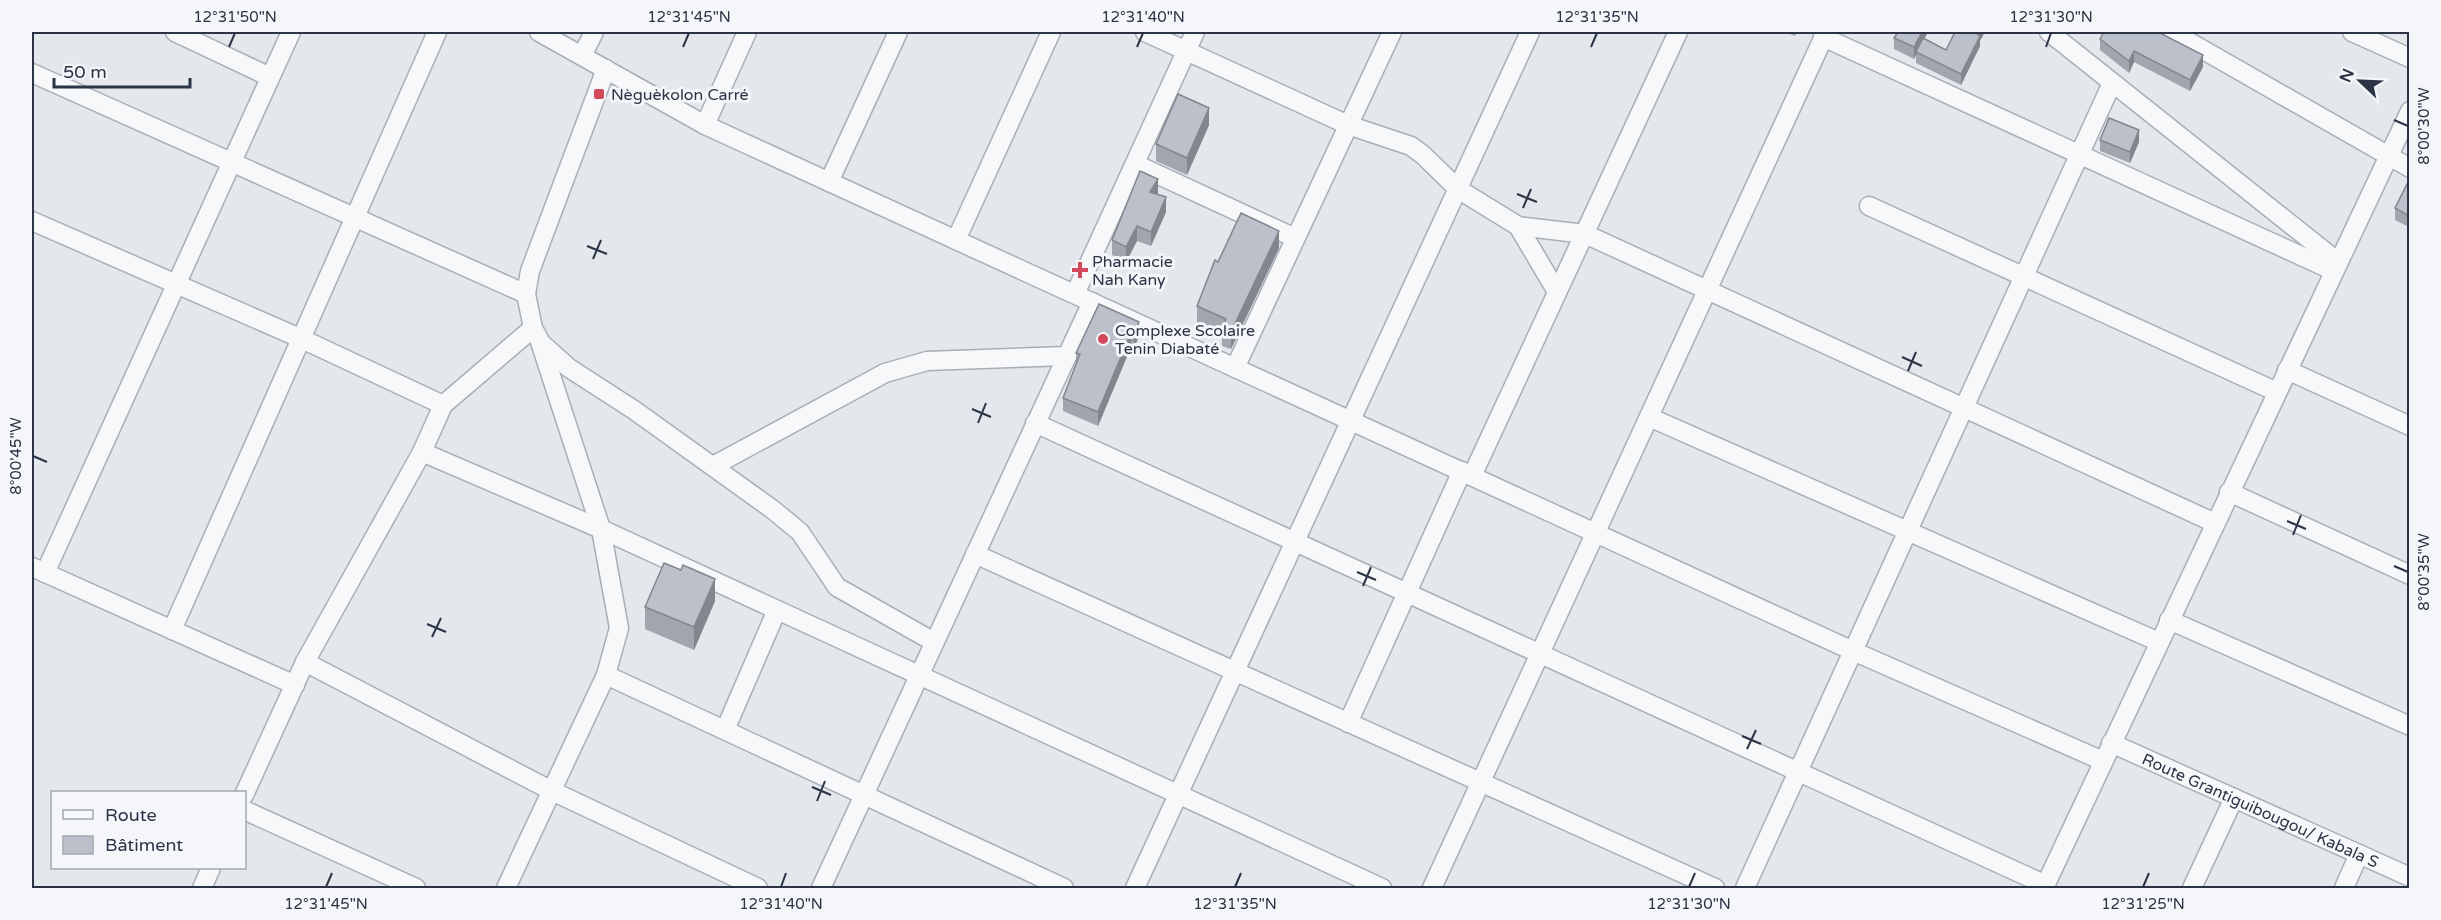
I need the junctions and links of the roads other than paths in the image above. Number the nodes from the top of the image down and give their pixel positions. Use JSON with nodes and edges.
{"nodes":[{"id":1,"x":175,"y":32,"type":"edge"},
{"id":2,"x":291,"y":32,"type":"edge"},
{"id":3,"x":437,"y":32,"type":"edge"},
{"id":4,"x":539,"y":32,"type":"edge"},
{"id":5,"x":594,"y":32,"type":"edge"},
{"id":6,"x":747,"y":32,"type":"edge"},
{"id":7,"x":898,"y":32,"type":"edge"},
{"id":8,"x":1051,"y":32,"type":"edge"},
{"id":9,"x":1145,"y":32,"type":"edge"},
{"id":10,"x":1195,"y":32,"type":"edge"},
{"id":11,"x":1392,"y":32,"type":"edge"},
{"id":12,"x":1530,"y":32,"type":"edge"},
{"id":13,"x":1678,"y":32,"type":"edge"},
{"id":14,"x":2049,"y":32,"type":"edge"},
{"id":15,"x":2172,"y":32,"type":"edge"},
{"id":16,"x":2352,"y":32,"type":"edge"},
{"id":17,"x":1825,"y":34,"type":"edge"},
{"id":18,"x":1186,"y":50,"type":"junction"},
{"id":19,"x":583,"y":54,"type":"junction"},
{"id":20,"x":2409,"y":58,"type":"edge"},
{"id":21,"x":606,"y":69,"type":"junction"},
{"id":22,"x":32,"y":73,"type":"edge"},
{"id":23,"x":270,"y":77,"type":"junction"},
{"id":24,"x":2112,"y":83,"type":"junction"},
{"id":25,"x":2409,"y":111,"type":"edge"},
{"id":26,"x":705,"y":125,"type":"junction"},
{"id":27,"x":1348,"y":125,"type":"junction"},
{"id":28,"x":2079,"y":154,"type":"junction"},
{"id":29,"x":2389,"y":156,"type":"junction"},
{"id":30,"x":231,"y":162,"type":"junction"},
{"id":31,"x":1135,"y":164,"type":"junction"},
{"id":32,"x":2409,"y":168,"type":"edge"},
{"id":33,"x":829,"y":182,"type":"junction"},
{"id":34,"x":1458,"y":189,"type":"junction"},
{"id":35,"x":1869,"y":206,"type":"dead end"},
{"id":36,"x":356,"y":218,"type":"junction"},
{"id":37,"x":1518,"y":226,"type":"junction"},
{"id":38,"x":34,"y":228,"type":"edge"},
{"id":39,"x":1585,"y":234,"type":"junction"},
{"id":40,"x":1295,"y":238,"type":"junction"},
{"id":41,"x":956,"y":240,"type":"junction"},
{"id":42,"x":2336,"y":266,"type":"junction"},
{"id":43,"x":2024,"y":277,"type":"junction"},
{"id":44,"x":176,"y":284,"type":"junction"},
{"id":45,"x":1707,"y":290,"type":"junction"},
{"id":46,"x":1557,"y":292,"type":"junction"},
{"id":47,"x":525,"y":294,"type":"junction"},
{"id":48,"x":1083,"y":298,"type":"junction"},
{"id":49,"x":537,"y":336,"type":"junction"},
{"id":50,"x":302,"y":339,"type":"junction"},
{"id":51,"x":1066,"y":356,"type":"junction"},
{"id":52,"x":1235,"y":368,"type":"junction"},
{"id":53,"x":2287,"y":370,"type":"junction"},
{"id":54,"x":2277,"y":392,"type":"junction"},
{"id":55,"x":443,"y":405,"type":"junction"},
{"id":56,"x":1964,"y":407,"type":"junction"},
{"id":57,"x":1649,"y":417,"type":"junction"},
{"id":58,"x":1351,"y":420,"type":"junction"},
{"id":59,"x":1035,"y":423,"type":"junction"},
{"id":60,"x":2409,"y":426,"type":"edge"},
{"id":61,"x":422,"y":452,"type":"junction"},
{"id":62,"x":712,"y":466,"type":"junction"},
{"id":63,"x":1467,"y":474,"type":"junction"},
{"id":64,"x":2229,"y":492,"type":"junction"},
{"id":65,"x":2215,"y":523,"type":"junction"},
{"id":66,"x":601,"y":529,"type":"junction"},
{"id":67,"x":1908,"y":531,"type":"junction"},
{"id":68,"x":1596,"y":532,"type":"junction"},
{"id":69,"x":1295,"y":542,"type":"junction"},
{"id":70,"x":975,"y":554,"type":"junction"},
{"id":71,"x":38,"y":570,"type":"edge"},
{"id":72,"x":2409,"y":576,"type":"edge"},
{"id":73,"x":1407,"y":593,"type":"junction"},
{"id":74,"x":777,"y":610,"type":"junction"},
{"id":75,"x":2169,"y":620,"type":"junction"},
{"id":76,"x":172,"y":630,"type":"junction"},
{"id":77,"x":934,"y":642,"type":"junction"},
{"id":78,"x":2159,"y":642,"type":"junction"},
{"id":79,"x":1853,"y":651,"type":"junction"},
{"id":80,"x":1540,"y":653,"type":"junction"},
{"id":81,"x":305,"y":662,"type":"junction"},
{"id":82,"x":1235,"y":672,"type":"junction"},
{"id":83,"x":606,"y":675,"type":"junction"},
{"id":84,"x":919,"y":675,"type":"junction"},
{"id":85,"x":295,"y":684,"type":"junction"},
{"id":86,"x":1348,"y":723,"type":"junction"},
{"id":87,"x":2409,"y":726,"type":"edge"},
{"id":88,"x":725,"y":730,"type":"junction"},
{"id":89,"x":2111,"y":743,"type":"junction"},
{"id":90,"x":2103,"y":761,"type":"junction"},
{"id":91,"x":1798,"y":772,"type":"junction"},
{"id":92,"x":1481,"y":783,"type":"junction"},
{"id":93,"x":246,"y":791,"type":"edge"},
{"id":94,"x":552,"y":791,"type":"junction"},
{"id":95,"x":863,"y":795,"type":"junction"},
{"id":96,"x":1178,"y":795,"type":"junction"},
{"id":97,"x":2234,"y":798,"type":"junction"},
{"id":98,"x":246,"y":811,"type":"edge"},
{"id":99,"x":2360,"y":854,"type":"junction"},
{"id":100,"x":210,"y":869,"type":"edge"},
{"id":101,"x":2409,"y":876,"type":"edge"},
{"id":102,"x":2045,"y":887,"type":"edge"},
{"id":103,"x":202,"y":888,"type":"edge"},
{"id":104,"x":416,"y":888,"type":"edge"},
{"id":105,"x":506,"y":888,"type":"edge"},
{"id":106,"x":758,"y":888,"type":"edge"},
{"id":107,"x":821,"y":888,"type":"edge"},
{"id":108,"x":1064,"y":888,"type":"edge"},
{"id":109,"x":1135,"y":888,"type":"edge"},
{"id":110,"x":1382,"y":888,"type":"edge"},
{"id":111,"x":1432,"y":888,"type":"edge"},
{"id":112,"x":1715,"y":888,"type":"edge"},
{"id":113,"x":1745,"y":888,"type":"edge"},
{"id":114,"x":2192,"y":888,"type":"edge"},
{"id":115,"x":2343,"y":888,"type":"edge"}],
"edges":[{"from":1,"to":23,"type":"street"},
{"from":2,"to":23,"type":"street"},
{"from":3,"to":36,"type":"street"},
{"from":4,"to":19,"type":"street"},
{"from":5,"to":19,"type":"street"},
{"from":6,"to":26,"type":"street"},
{"from":7,"to":33,"type":"street"},
{"from":8,"to":41,"type":"street"},
{"from":9,"to":18,"type":"street"},
{"from":10,"to":18,"type":"street"},
{"from":11,"to":27,"type":"street"},
{"from":12,"to":34,"type":"street"},
{"from":13,"to":39,"type":"street"},
{"from":14,"to":24,"type":"street"},
{"from":15,"to":29,"type":"street"},
{"from":16,"to":20,"type":"street"},
{"from":17,"to":28,"type":"street"},
{"from":17,"to":45,"type":"street"},
{"from":18,"to":27,"type":"street"},
{"from":18,"to":31,"type":"street"},
{"from":19,"to":21,"type":"street"},
{"from":21,"to":26,"type":"street"},
{"from":21,"to":47,"type":"street"},
{"from":22,"to":30,"type":"street"},
{"from":23,"to":30,"type":"street"},
{"from":24,"to":28,"type":"street"},
{"from":24,"to":42,"type":"street"},
{"from":25,"to":29,"type":"street"},
{"from":26,"to":33,"type":"street"},
{"from":27,"to":34,"type":"street"},
{"from":27,"to":40,"type":"street"},
{"from":28,"to":42,"type":"street"},
{"from":28,"to":43,"type":"street"},
{"from":29,"to":32,"type":"street"},
{"from":29,"to":42,"type":"street"},
{"from":30,"to":36,"type":"street"},
{"from":30,"to":44,"type":"street"},
{"from":31,"to":40,"type":"street"},
{"from":31,"to":48,"type":"street"},
{"from":33,"to":41,"type":"street"},
{"from":34,"to":37,"type":"street"},
{"from":34,"to":58,"type":"street"},
{"from":35,"to":43,"type":"street"},
{"from":36,"to":47,"type":"street"},
{"from":36,"to":50,"type":"street"},
{"from":37,"to":39,"type":"street"},
{"from":37,"to":46,"type":"street"},
{"from":38,"to":44,"type":"street"},
{"from":39,"to":45,"type":"street"},
{"from":39,"to":46,"type":"street"},
{"from":40,"to":52,"type":"street"},
{"from":41,"to":48,"type":"street"},
{"from":42,"to":53,"type":"street"},
{"from":43,"to":54,"type":"street"},
{"from":43,"to":56,"type":"street"},
{"from":44,"to":50,"type":"street"},
{"from":44,"to":71,"type":"street"},
{"from":45,"to":56,"type":"street"},
{"from":45,"to":57,"type":"street"},
{"from":46,"to":63,"type":"street"},
{"from":47,"to":49,"type":"street"},
{"from":48,"to":51,"type":"street"},
{"from":48,"to":52,"type":"street"},
{"from":49,"to":55,"type":"street"},
{"from":49,"to":62,"type":"street"},
{"from":49,"to":66,"type":"street"},
{"from":50,"to":55,"type":"street"},
{"from":50,"to":76,"type":"street"},
{"from":51,"to":59,"type":"street"},
{"from":51,"to":62,"type":"street"},
{"from":52,"to":58,"type":"street"},
{"from":53,"to":54,"type":"street"},
{"from":53,"to":60,"type":"street"},
{"from":54,"to":64,"type":"street"},
{"from":55,"to":61,"type":"street"},
{"from":56,"to":65,"type":"street"},
{"from":56,"to":67,"type":"street"},
{"from":57,"to":67,"type":"street"},
{"from":57,"to":68,"type":"street"},
{"from":58,"to":63,"type":"street"},
{"from":58,"to":69,"type":"street"},
{"from":59,"to":69,"type":"street"},
{"from":59,"to":70,"type":"street"},
{"from":61,"to":66,"type":"street"},
{"from":61,"to":81,"type":"street"},
{"from":62,"to":77,"type":"street"},
{"from":63,"to":68,"type":"street"},
{"from":63,"to":73,"type":"street"},
{"from":64,"to":65,"type":"street"},
{"from":64,"to":72,"type":"street"},
{"from":65,"to":75,"type":"street"},
{"from":66,"to":74,"type":"street"},
{"from":66,"to":83,"type":"street"},
{"from":67,"to":78,"type":"street"},
{"from":67,"to":79,"type":"street"},
{"from":68,"to":79,"type":"street"},
{"from":68,"to":80,"type":"street"},
{"from":69,"to":73,"type":"street"},
{"from":69,"to":82,"type":"street"},
{"from":70,"to":77,"type":"street"},
{"from":70,"to":82,"type":"street"},
{"from":71,"to":76,"type":"street"},
{"from":73,"to":80,"type":"street"},
{"from":73,"to":86,"type":"street"},
{"from":74,"to":84,"type":"street"},
{"from":74,"to":88,"type":"street"},
{"from":75,"to":78,"type":"street"},
{"from":75,"to":87,"type":"street"},
{"from":76,"to":85,"type":"street"},
{"from":77,"to":84,"type":"street"},
{"from":78,"to":89,"type":"street"},
{"from":79,"to":90,"type":"street"},
{"from":79,"to":91,"type":"street"},
{"from":80,"to":91,"type":"street"},
{"from":80,"to":92,"type":"street"},
{"from":81,"to":85,"type":"street"},
{"from":81,"to":94,"type":"street"},
{"from":82,"to":86,"type":"street"},
{"from":82,"to":96,"type":"street"},
{"from":83,"to":88,"type":"street"},
{"from":83,"to":94,"type":"street"},
{"from":84,"to":95,"type":"street"},
{"from":84,"to":96,"type":"street"},
{"from":85,"to":93,"type":"street"},
{"from":86,"to":92,"type":"street"},
{"from":88,"to":95,"type":"street"},
{"from":89,"to":90,"type":"street"},
{"from":89,"to":97,"type":"street","name":"Route Grantiguibougou/ Kabala S"},
{"from":90,"to":102,"type":"street"},
{"from":91,"to":102,"type":"street"},
{"from":91,"to":113,"type":"street"},
{"from":92,"to":111,"type":"street"},
{"from":92,"to":112,"type":"street"},
{"from":94,"to":105,"type":"street"},
{"from":94,"to":106,"type":"street"},
{"from":95,"to":107,"type":"street"},
{"from":95,"to":108,"type":"street"},
{"from":96,"to":109,"type":"street"},
{"from":96,"to":110,"type":"street"},
{"from":97,"to":99,"type":"street","name":"Route Grantiguibougou/ Kabala S"},
{"from":97,"to":114,"type":"street"},
{"from":98,"to":104,"type":"street"},
{"from":99,"to":101,"type":"street","name":"Route Grantiguibougou/ Kabala S"},
{"from":99,"to":115,"type":"street"},
{"from":100,"to":103,"type":"street"}]}
